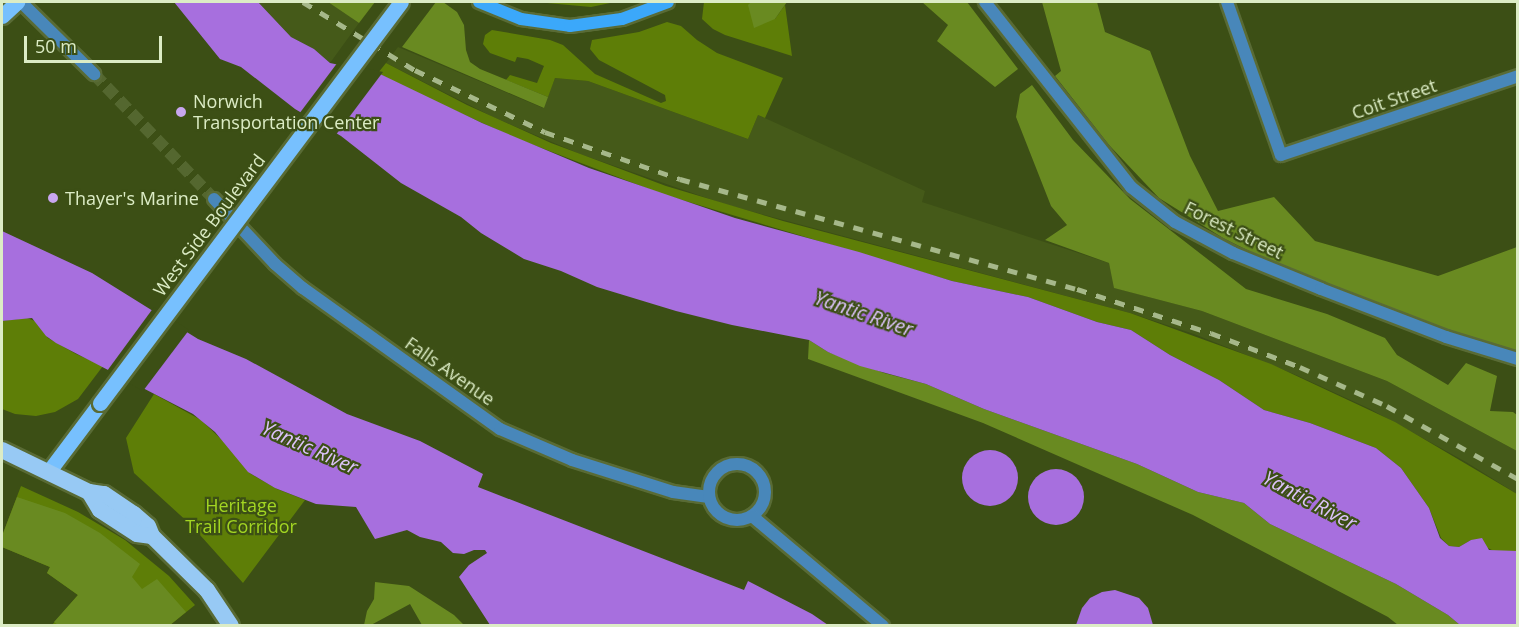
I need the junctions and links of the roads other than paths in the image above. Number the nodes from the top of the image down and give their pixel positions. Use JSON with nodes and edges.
{"nodes":[{"id":1,"x":19,"y":2,"type":"edge"},
{"id":2,"x":401,"y":2,"type":"edge"},
{"id":3,"x":479,"y":2,"type":"edge"},
{"id":4,"x":668,"y":2,"type":"edge"},
{"id":5,"x":985,"y":2,"type":"edge"},
{"id":6,"x":1227,"y":2,"type":"edge"},
{"id":7,"x":2,"y":16,"type":"edge"},
{"id":8,"x":94,"y":74,"type":"tunnel mouth"},
{"id":9,"x":1518,"y":76,"type":"edge"},
{"id":10,"x":213,"y":199,"type":"tunnel mouth"},
{"id":11,"x":1518,"y":359,"type":"edge"},
{"id":12,"x":2,"y":450,"type":"edge"},
{"id":13,"x":49,"y":471,"type":"junction"},
{"id":14,"x":709,"y":498,"type":"junction"},
{"id":15,"x":752,"y":516,"type":"junction"},
{"id":16,"x":231,"y":626,"type":"edge"},
{"id":17,"x":882,"y":626,"type":"edge"}],
"edges":[{"from":1,"to":7,"type":"main road"},
{"from":1,"to":8,"type":"street"},
{"from":2,"to":13,"type":"main road","name":"West Side Boulevard","bridge":true},
{"from":3,"to":4,"type":"main road"},
{"from":5,"to":11,"type":"street","name":"Forest Street"},
{"from":6,"to":9,"type":"street","name":"Coit Street"},
{"from":10,"to":14,"type":"street","name":"Falls Avenue"},
{"from":12,"to":13,"type":"highway"},
{"from":13,"to":16,"type":"highway"},
{"from":14,"to":15,"type":"street"},
{"from":14,"to":15,"type":"street"},
{"from":15,"to":17,"type":"street"}]}
